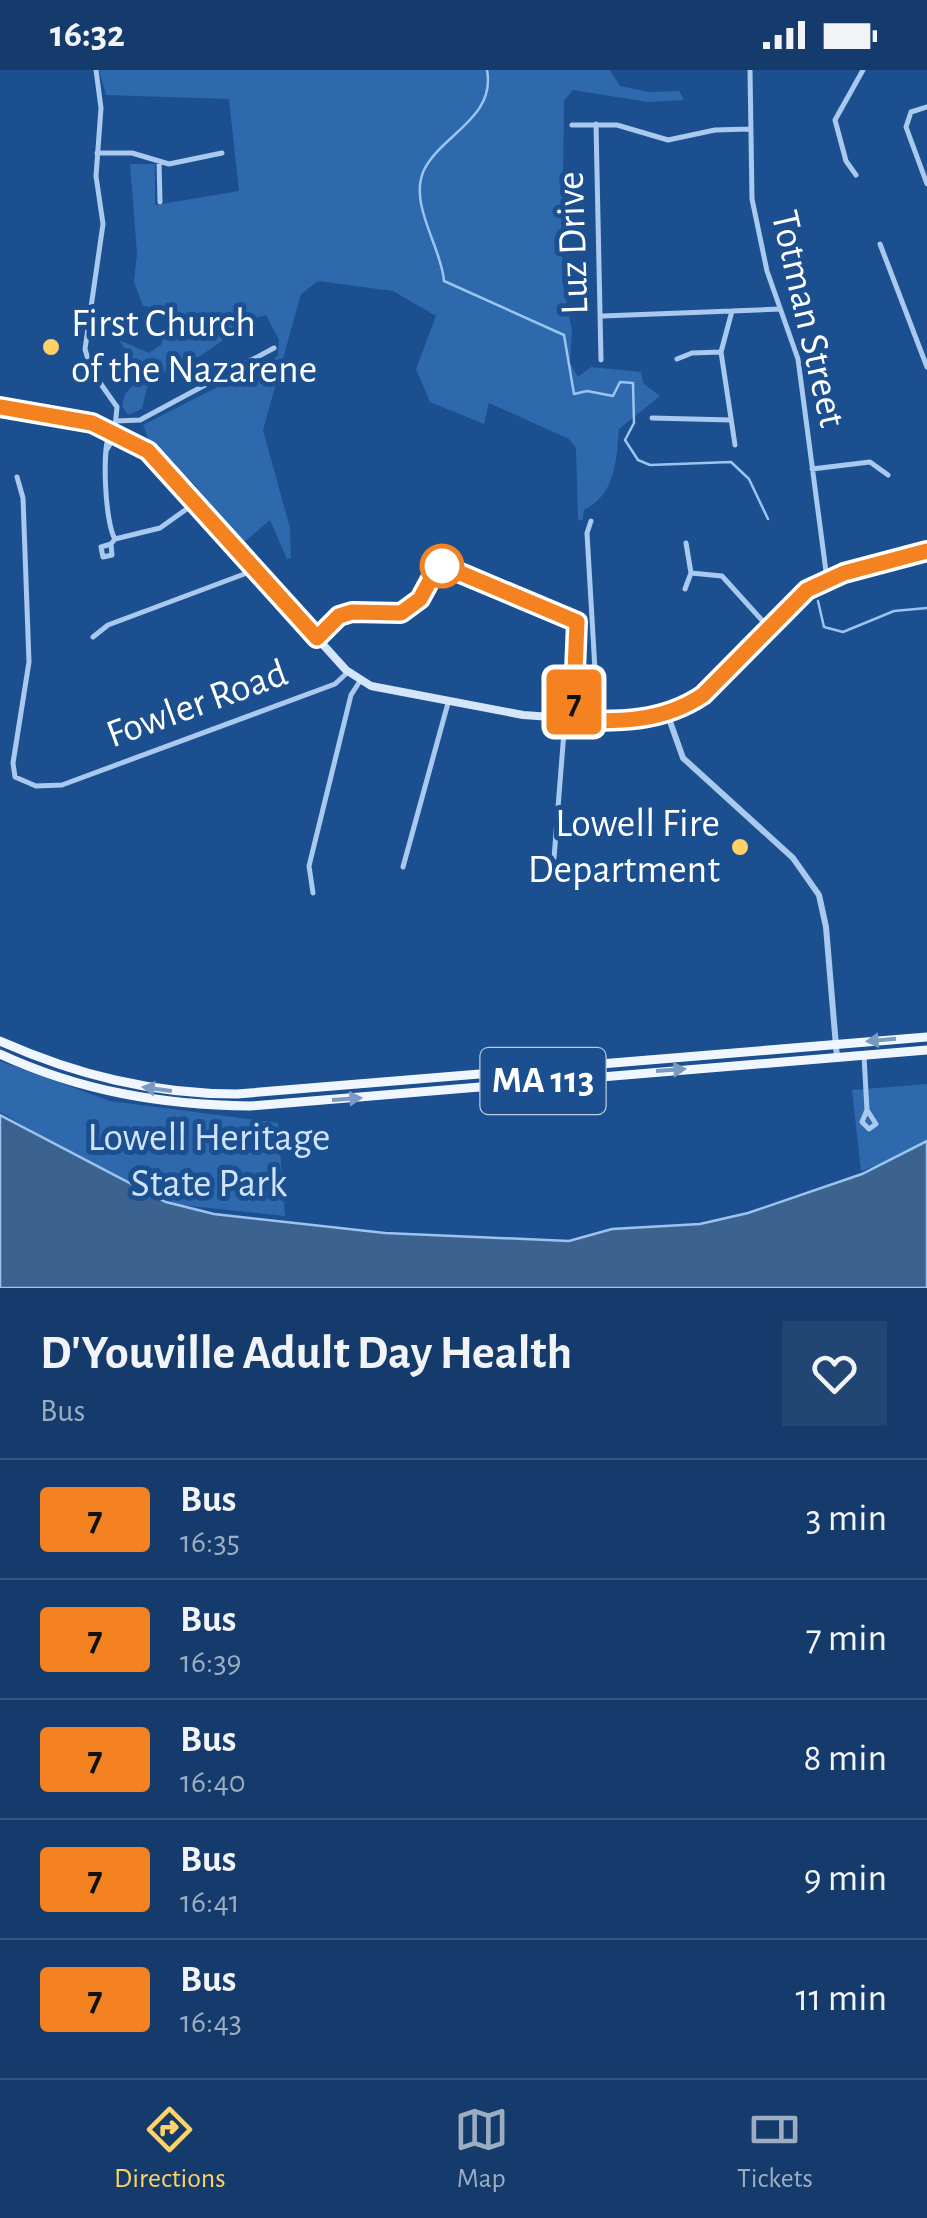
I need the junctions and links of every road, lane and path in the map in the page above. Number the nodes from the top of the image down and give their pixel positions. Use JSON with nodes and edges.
{"nodes":[{"id":1,"x":96,"y":70,"type":"edge"},
{"id":2,"x":750,"y":70,"type":"edge"},
{"id":3,"x":863,"y":70,"type":"edge"},
{"id":4,"x":927,"y":106,"type":"edge"},
{"id":5,"x":596,"y":124,"type":"junction"},
{"id":6,"x":572,"y":125,"type":"dead end"},
{"id":7,"x":751,"y":129,"type":"junction"},
{"id":8,"x":97,"y":153,"type":"junction"},
{"id":9,"x":222,"y":153,"type":"dead end"},
{"id":10,"x":159,"y":161,"type":"junction"},
{"id":11,"x":856,"y":175,"type":"dead end"},
{"id":12,"x":927,"y":184,"type":"edge"},
{"id":13,"x":160,"y":202,"type":"dead end"},
{"id":14,"x":880,"y":244,"type":"dead end"},
{"id":15,"x":781,"y":308,"type":"junction"},
{"id":16,"x":732,"y":310,"type":"junction"},
{"id":17,"x":604,"y":316,"type":"junction"},
{"id":18,"x":274,"y":348,"type":"dead end"},
{"id":19,"x":720,"y":352,"type":"junction"},
{"id":20,"x":677,"y":359,"type":"dead end"},
{"id":21,"x":601,"y":360,"type":"dead end"},
{"id":22,"x":927,"y":367,"type":"edge"},
{"id":23,"x":0,"y":407,"type":"edge"},
{"id":24,"x":652,"y":418,"type":"dead end"},
{"id":25,"x":731,"y":420,"type":"junction"},
{"id":26,"x":116,"y":421,"type":"junction"},
{"id":27,"x":113,"y":432,"type":"junction"},
{"id":28,"x":735,"y":445,"type":"dead end"},
{"id":29,"x":812,"y":469,"type":"junction"},
{"id":30,"x":888,"y":475,"type":"dead end"},
{"id":31,"x":17,"y":477,"type":"dead end"},
{"id":32,"x":196,"y":502,"type":"junction"},
{"id":33,"x":591,"y":521,"type":"dead end"},
{"id":34,"x":686,"y":542,"type":"dead end"},
{"id":35,"x":927,"y":550,"type":"edge"},
{"id":36,"x":255,"y":570,"type":"junction"},
{"id":37,"x":691,"y":573,"type":"junction"},
{"id":38,"x":827,"y":579,"type":"junction"},
{"id":39,"x":685,"y":589,"type":"dead end"},
{"id":40,"x":768,"y":627,"type":"junction"},
{"id":41,"x":93,"y":636,"type":"dead end"},
{"id":42,"x":348,"y":672,"type":"junction"},
{"id":43,"x":360,"y":681,"type":"junction"},
{"id":44,"x":448,"y":703,"type":"junction"},
{"id":45,"x":667,"y":713,"type":"junction"},
{"id":46,"x":565,"y":719,"type":"junction"},
{"id":47,"x":598,"y":721,"type":"junction"},
{"id":48,"x":554,"y":858,"type":"dead end"},
{"id":49,"x":404,"y":868,"type":"dead end"},
{"id":50,"x":313,"y":893,"type":"dead end"},
{"id":51,"x":927,"y":1036,"type":"edge"},
{"id":52,"x":0,"y":1041,"type":"edge"},
{"id":53,"x":836,"y":1045,"type":"junction"},
{"id":54,"x":927,"y":1050,"type":"edge"},
{"id":55,"x":0,"y":1054,"type":"edge"},
{"id":56,"x":864,"y":1056,"type":"junction"},
{"id":57,"x":836,"y":1058,"type":"junction"},
{"id":58,"x":867,"y":1110,"type":"dead end"}],
"edges":[{"from":1,"to":8,"type":"street"},
{"from":2,"to":7,"type":"street","name":"Totman Street"},
{"from":3,"to":11,"type":"street"},
{"from":4,"to":12,"type":"street"},
{"from":5,"to":6,"type":"street"},
{"from":5,"to":7,"type":"street"},
{"from":5,"to":17,"type":"street","name":"Luz Drive"},
{"from":7,"to":15,"type":"street","name":"Totman Street"},
{"from":8,"to":10,"type":"street"},
{"from":8,"to":26,"type":"street"},
{"from":9,"to":10,"type":"street"},
{"from":10,"to":13,"type":"street"},
{"from":14,"to":22,"type":"street"},
{"from":15,"to":16,"type":"street"},
{"from":15,"to":29,"type":"street","name":"Totman Street"},
{"from":16,"to":17,"type":"street"},
{"from":16,"to":19,"type":"street"},
{"from":17,"to":21,"type":"street","name":"Luz Drive"},
{"from":18,"to":26,"type":"street"},
{"from":19,"to":20,"type":"street"},
{"from":19,"to":25,"type":"street"},
{"from":23,"to":27,"type":"main road"},
{"from":24,"to":25,"type":"street"},
{"from":25,"to":28,"type":"street"},
{"from":26,"to":27,"type":"street"},
{"from":27,"to":32,"type":"main road"},
{"from":27,"to":32,"type":"street"},
{"from":29,"to":30,"type":"street"},
{"from":29,"to":38,"type":"street","name":"Totman Street"},
{"from":31,"to":42,"type":"street","name":"Fowler Road"},
{"from":32,"to":36,"type":"main road"},
{"from":33,"to":47,"type":"street"},
{"from":34,"to":37,"type":"street"},
{"from":35,"to":38,"type":"main road"},
{"from":36,"to":41,"type":"street"},
{"from":36,"to":42,"type":"main road"},
{"from":37,"to":39,"type":"street"},
{"from":37,"to":40,"type":"street"},
{"from":38,"to":40,"type":"main road"},
{"from":40,"to":45,"type":"main road"},
{"from":42,"to":43,"type":"main road"},
{"from":43,"to":44,"type":"main road"},
{"from":43,"to":50,"type":"street"},
{"from":44,"to":46,"type":"main road"},
{"from":44,"to":49,"type":"street"},
{"from":45,"to":47,"type":"main road"},
{"from":45,"to":53,"type":"street"},
{"from":46,"to":47,"type":"main road"},
{"from":46,"to":48,"type":"street"},
{"from":51,"to":53,"type":"main road","number":"MA 113","one_way":true},
{"from":53,"to":52,"type":"main road","number":"MA 113","one_way":true},
{"from":53,"to":57,"type":"street"},
{"from":54,"to":56,"type":"main road","number":"MA 113"},
{"from":55,"to":57,"type":"main road","number":"MA 113","one_way":true},
{"from":56,"to":57,"type":"main road","number":"MA 113"},
{"from":56,"to":58,"type":"street"}]}
